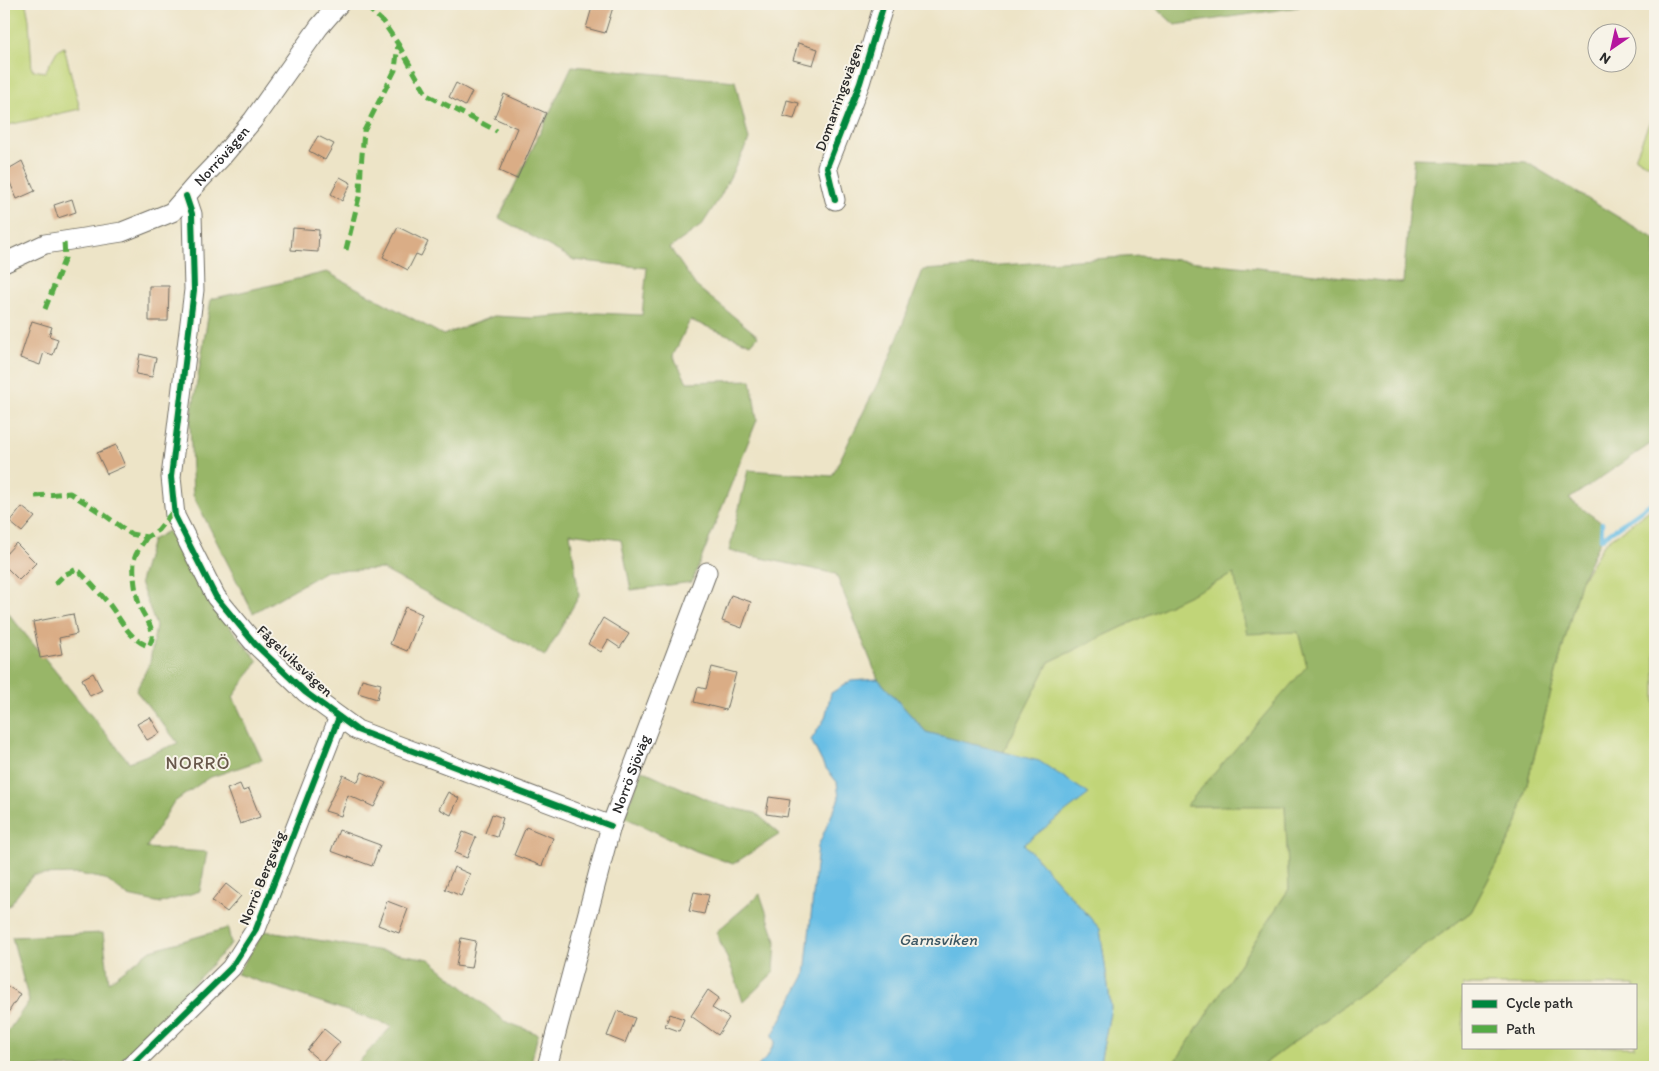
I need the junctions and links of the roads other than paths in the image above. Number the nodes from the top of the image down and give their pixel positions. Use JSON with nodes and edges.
{"nodes":[{"id":1,"x":339,"y":4,"type":"edge"},
{"id":2,"x":884,"y":4,"type":"edge"},
{"id":3,"x":186,"y":196,"type":"junction"},
{"id":4,"x":835,"y":200,"type":"dead end"},
{"id":5,"x":4,"y":263,"type":"edge"},
{"id":6,"x":707,"y":572,"type":"dead end"},
{"id":7,"x":339,"y":717,"type":"junction"},
{"id":8,"x":611,"y":826,"type":"junction"},
{"id":9,"x":130,"y":1067,"type":"edge"},
{"id":10,"x":547,"y":1067,"type":"edge"}],
"edges":[{"from":1,"to":3,"type":"street","name":"Norrövägen"},
{"from":2,"to":4,"type":"street","name":"Domarringsvägen"},
{"from":3,"to":5,"type":"street","name":"Norrövägen"},
{"from":3,"to":7,"type":"street","name":"Fågelviksvägen"},
{"from":6,"to":8,"type":"street","name":"Norrö Sjöväg"},
{"from":7,"to":8,"type":"street","name":"Fågelviksvägen"},
{"from":7,"to":9,"type":"street","name":"Norrö Bergsväg"},
{"from":8,"to":10,"type":"street","name":"Norrö Sjöväg"}]}
